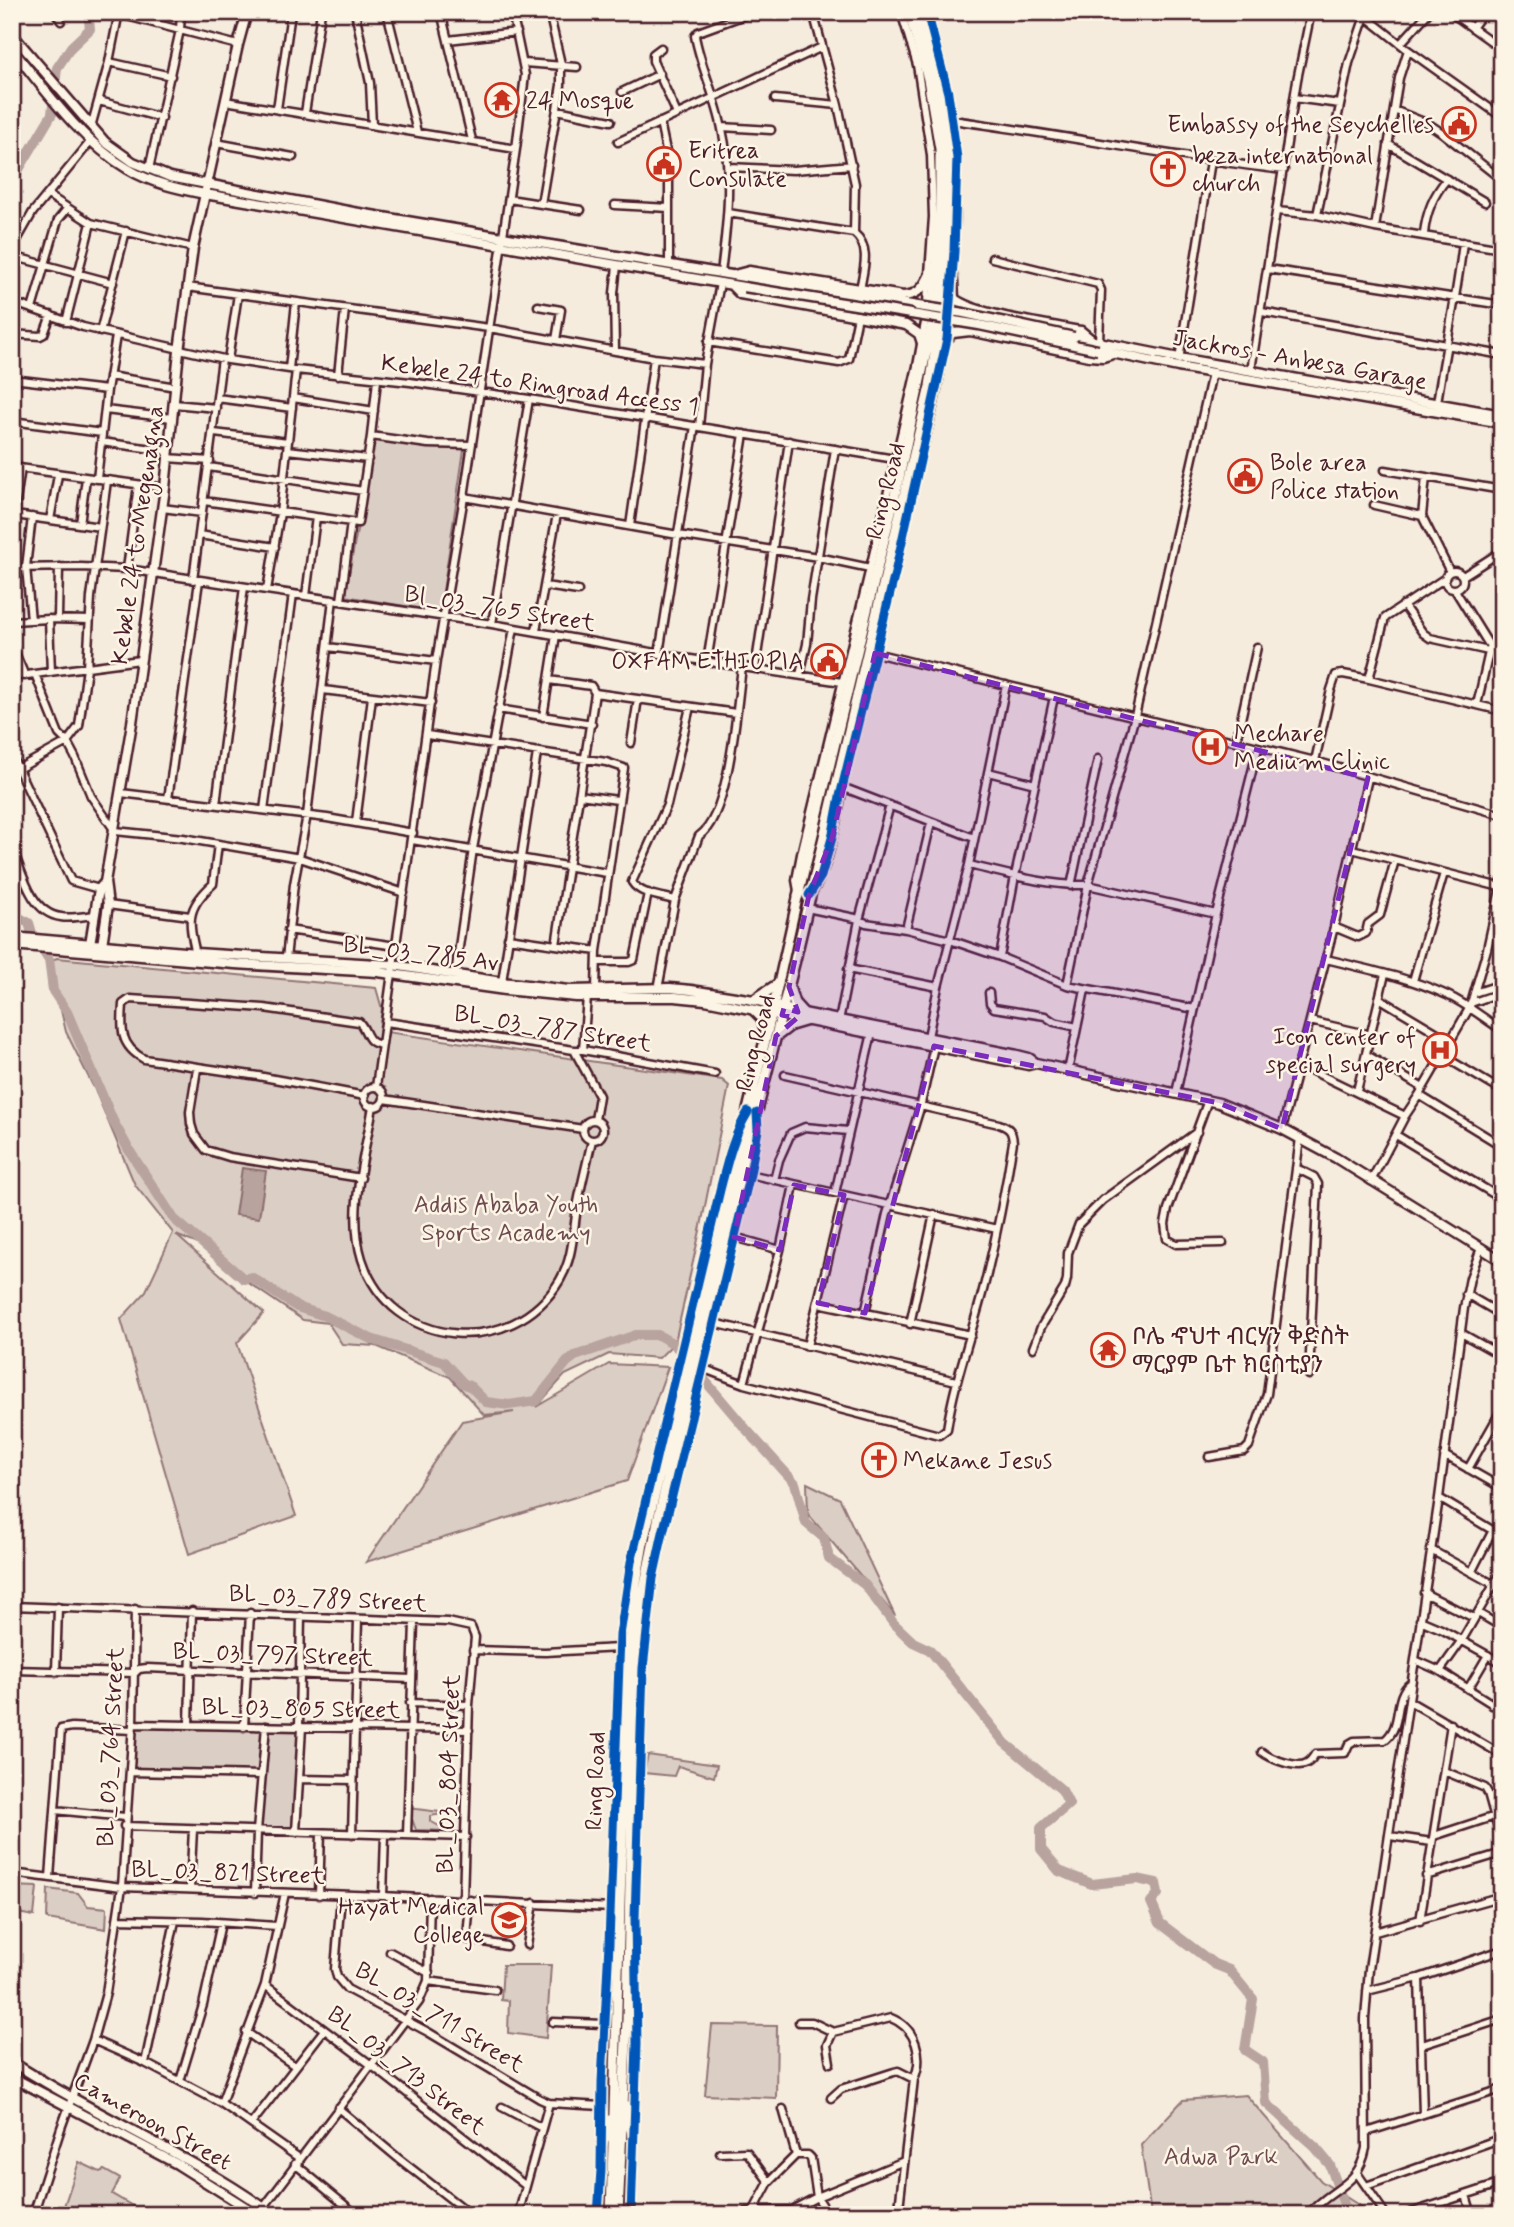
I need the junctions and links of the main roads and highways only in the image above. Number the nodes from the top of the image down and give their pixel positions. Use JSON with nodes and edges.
{"nodes":[{"id":1,"x":909,"y":12,"type":"edge"},
{"id":2,"x":918,"y":12,"type":"edge"},
{"id":3,"x":247,"y":14,"type":"edge"},
{"id":4,"x":12,"y":34,"type":"edge"},
{"id":5,"x":12,"y":49,"type":"edge"},
{"id":6,"x":51,"y":80,"type":"junction"},
{"id":7,"x":43,"y":87,"type":"junction"},
{"id":8,"x":206,"y":184,"type":"junction"},
{"id":9,"x":205,"y":194,"type":"junction"},
{"id":10,"x":502,"y":241,"type":"junction"},
{"id":11,"x":952,"y":266,"type":"road end"},
{"id":12,"x":733,"y":275,"type":"junction"},
{"id":13,"x":929,"y":276,"type":"road end"},
{"id":14,"x":744,"y":282,"type":"junction"},
{"id":15,"x":731,"y":285,"type":"junction"},
{"id":16,"x":947,"y":339,"type":"road end"},
{"id":17,"x":922,"y":343,"type":"road end"},
{"id":18,"x":1096,"y":344,"type":"junction"},
{"id":19,"x":1115,"y":353,"type":"junction"},
{"id":20,"x":1179,"y":362,"type":"junction"},
{"id":21,"x":1339,"y":391,"type":"junction"},
{"id":22,"x":1502,"y":415,"type":"edge"},
{"id":23,"x":1502,"y":423,"type":"edge"},
{"id":24,"x":102,"y":885,"type":"junction"},
{"id":25,"x":798,"y":896,"type":"joint"},
{"id":26,"x":12,"y":937,"type":"edge"},
{"id":27,"x":33,"y":943,"type":"junction"},
{"id":28,"x":90,"y":944,"type":"junction"},
{"id":29,"x":12,"y":945,"type":"edge"},
{"id":30,"x":102,"y":945,"type":"junction"},
{"id":31,"x":61,"y":946,"type":"junction"},
{"id":32,"x":196,"y":956,"type":"junction"},
{"id":33,"x":393,"y":969,"type":"junction"},
{"id":34,"x":778,"y":984,"type":"junction"},
{"id":35,"x":789,"y":987,"type":"junction"},
{"id":36,"x":754,"y":1005,"type":"junction"},
{"id":37,"x":773,"y":1006,"type":"junction"},
{"id":38,"x":783,"y":1012,"type":"junction"},
{"id":39,"x":805,"y":1017,"type":"junction"},
{"id":40,"x":771,"y":1035,"type":"junction"},
{"id":41,"x":1036,"y":1063,"type":"junction"},
{"id":42,"x":752,"y":1113,"type":"junction"},
{"id":43,"x":1501,"y":1260,"type":"edge"},
{"id":44,"x":693,"y":1366,"type":"junction"},
{"id":45,"x":12,"y":2062,"type":"edge"},
{"id":46,"x":12,"y":2077,"type":"edge"},
{"id":47,"x":624,"y":2087,"type":"junction"},
{"id":48,"x":614,"y":2098,"type":"junction"},
{"id":49,"x":633,"y":2141,"type":"road end"},
{"id":50,"x":602,"y":2148,"type":"road end"},
{"id":51,"x":617,"y":2154,"type":"junction"},
{"id":52,"x":251,"y":2213,"type":"edge"},
{"id":53,"x":274,"y":2215,"type":"edge"},
{"id":54,"x":611,"y":2215,"type":"edge"},
{"id":55,"x":618,"y":2215,"type":"edge"}],
"edges":[{"from":1,"to":25,"type":"highway","name":"Ring Road"},
{"from":2,"to":35,"type":"highway","name":"Ring Road"},
{"from":3,"to":8,"type":"main road"},
{"from":4,"to":6,"type":"main road"},
{"from":5,"to":7,"type":"main road"},
{"from":6,"to":7,"type":"main road"},
{"from":6,"to":8,"type":"main road"},
{"from":7,"to":9,"type":"main road"},
{"from":8,"to":9,"type":"main road","name":"Kebele 24 to Megenagna"},
{"from":8,"to":10,"type":"main road"},
{"from":9,"to":10,"type":"main road"},
{"from":9,"to":24,"type":"main road","name":"Kebele 24 to Megenagna"},
{"from":10,"to":12,"type":"main road"},
{"from":10,"to":15,"type":"main road"},
{"from":11,"to":18,"type":"main road"},
{"from":12,"to":13,"type":"main road"},
{"from":12,"to":14,"type":"main road"},
{"from":14,"to":15,"type":"main road"},
{"from":14,"to":18,"type":"main road","bridge":true},
{"from":14,"to":18,"type":"main road","bridge":true},
{"from":15,"to":17,"type":"main road"},
{"from":16,"to":19,"type":"main road"},
{"from":18,"to":19,"type":"main road"},
{"from":18,"to":20,"type":"main road","name":"Jackros - Anbesa Garage"},
{"from":19,"to":20,"type":"main road"},
{"from":20,"to":21,"type":"main road","name":"Jackros - Anbesa Garage"},
{"from":20,"to":21,"type":"main road"},
{"from":21,"to":22,"type":"main road","name":"Jackros - Anbesa Garage"},
{"from":21,"to":23,"type":"main road"},
{"from":24,"to":28,"type":"main road","name":"Kebele 24 to Megenagna"},
{"from":24,"to":30,"type":"main road"},
{"from":25,"to":34,"type":"main road","name":"Ring Road"},
{"from":26,"to":27,"type":"main road"},
{"from":27,"to":29,"type":"main road"},
{"from":27,"to":31,"type":"main road"},
{"from":28,"to":30,"type":"main road","name":"BL_03_785 Av"},
{"from":28,"to":31,"type":"main road","name":"BL_03_785 Av"},
{"from":30,"to":32,"type":"main road","name":"BL_03_785 Av"},
{"from":31,"to":32,"type":"main road","name":"BL_03_785 Av"},
{"from":32,"to":33,"type":"main road","name":"BL_03_785 Av"},
{"from":32,"to":33,"type":"main road","name":"BL_03_785 Av"},
{"from":33,"to":36,"type":"main road","name":"BL_03_785 Av"},
{"from":33,"to":36,"type":"main road","name":"BL_03_785 Av"},
{"from":34,"to":36,"type":"highway"},
{"from":34,"to":37,"type":"main road","name":"Ring Road"},
{"from":35,"to":38,"type":"highway","name":"Ring Road"},
{"from":35,"to":39,"type":"highway"},
{"from":36,"to":37,"type":"main road","name":"BL_03_785 Av"},
{"from":36,"to":40,"type":"highway"},
{"from":37,"to":38,"type":"main road","name":"BL_03_785 Av"},
{"from":37,"to":40,"type":"highway","name":"Ring Road"},
{"from":38,"to":39,"type":"main road","name":"BL_03_785 Av"},
{"from":38,"to":40,"type":"highway","name":"Ring Road"},
{"from":39,"to":40,"type":"highway"},
{"from":39,"to":41,"type":"main road"},
{"from":39,"to":41,"type":"main road"},
{"from":40,"to":42,"type":"highway","name":"Ring Road"},
{"from":41,"to":43,"type":"main road"},
{"from":42,"to":44,"type":"highway","name":"Ring Road"},
{"from":42,"to":44,"type":"highway","name":"Ring Road"},
{"from":44,"to":47,"type":"highway","name":"Ring Road"},
{"from":44,"to":48,"type":"highway","name":"Ring Road"},
{"from":45,"to":53,"type":"main road","name":"Cameroon Street"},
{"from":46,"to":52,"type":"main road","name":"Cameroon Street"},
{"from":47,"to":49,"type":"highway"},
{"from":47,"to":51,"type":"highway","name":"Ring Road"},
{"from":48,"to":50,"type":"highway"},
{"from":48,"to":51,"type":"highway","name":"Ring Road"},
{"from":51,"to":54,"type":"highway","name":"Ring Road"},
{"from":51,"to":55,"type":"highway","name":"Ring Road"}]}
